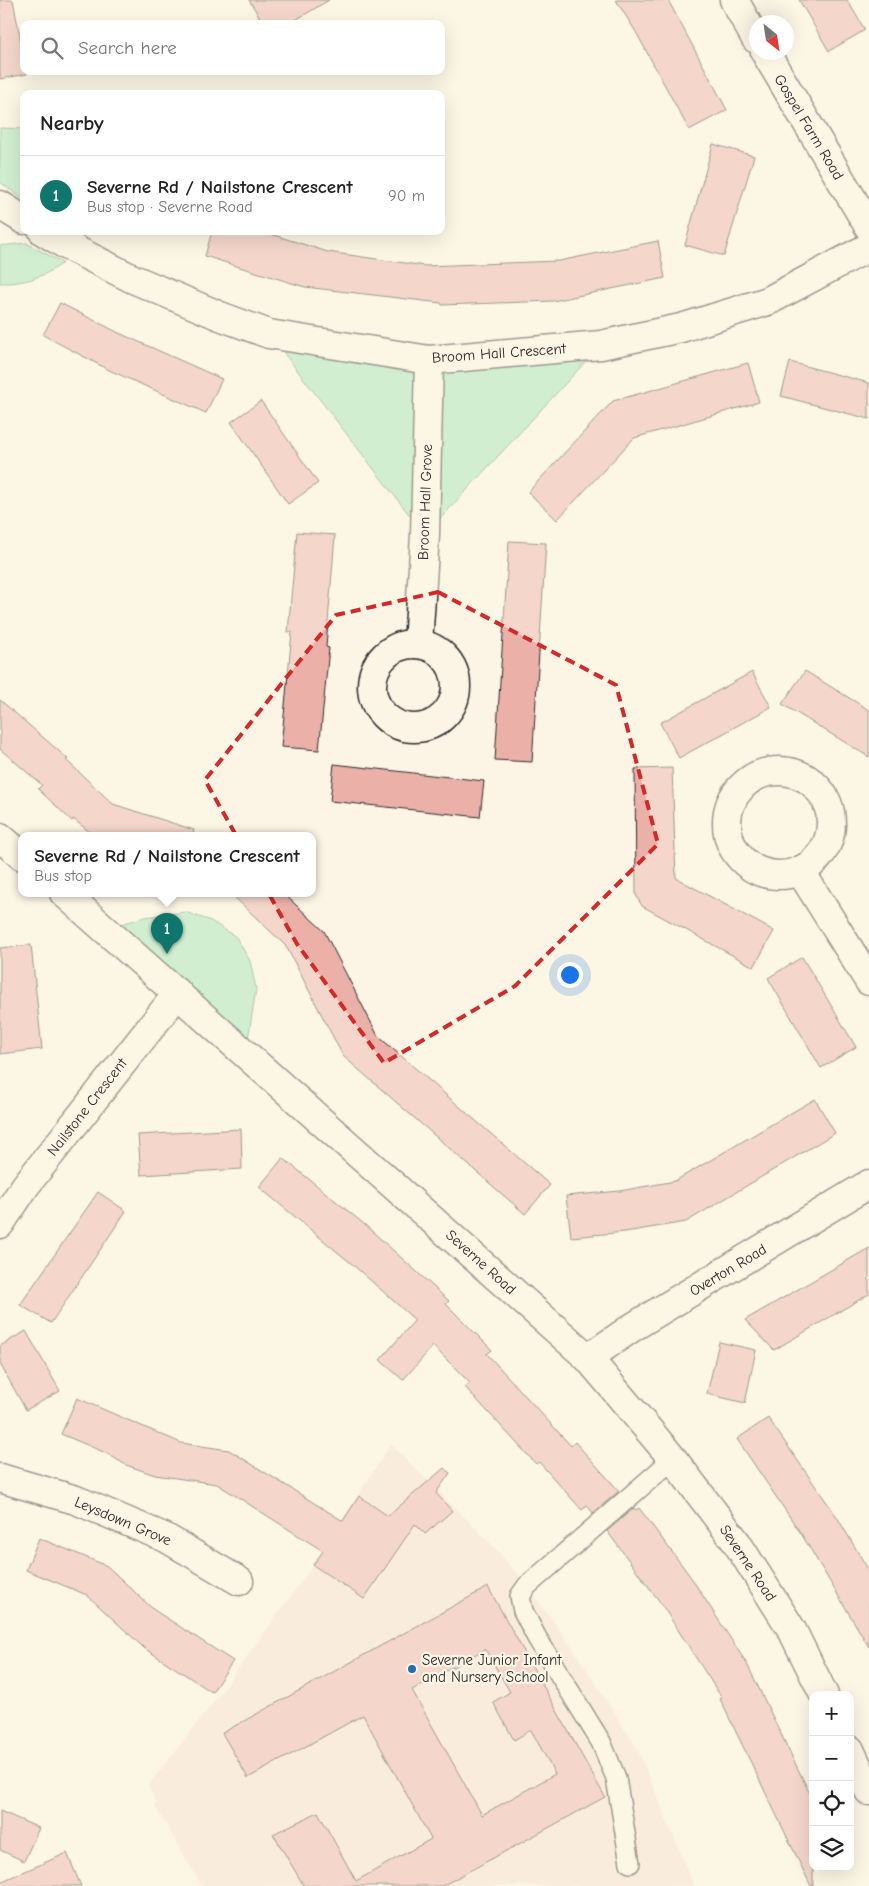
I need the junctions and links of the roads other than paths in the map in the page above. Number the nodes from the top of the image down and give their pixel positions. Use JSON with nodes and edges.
{"nodes":[{"id":1,"x":734,"y":0,"type":"edge"},
{"id":2,"x":749,"y":26,"type":"edge"},
{"id":3,"x":770,"y":60,"type":"edge"},
{"id":4,"x":0,"y":205,"type":"edge"},
{"id":5,"x":20,"y":218,"type":"edge"},
{"id":6,"x":869,"y":227,"type":"edge"},
{"id":7,"x":50,"y":235,"type":"edge"},
{"id":8,"x":869,"y":247,"type":"edge"},
{"id":9,"x":429,"y":360,"type":"junction"},
{"id":10,"x":418,"y":644,"type":"dead end"},
{"id":11,"x":0,"y":837,"type":"edge"},
{"id":12,"x":18,"y":853,"type":"edge"},
{"id":13,"x":801,"y":872,"type":"dead end"},
{"id":14,"x":69,"y":897,"type":"edge"},
{"id":15,"x":869,"y":981,"type":"edge"},
{"id":16,"x":178,"y":993,"type":"junction"},
{"id":17,"x":869,"y":1184,"type":"edge"},
{"id":18,"x":0,"y":1224,"type":"edge"},
{"id":19,"x":588,"y":1358,"type":"junction"},
{"id":20,"x":673,"y":1459,"type":"junction"},
{"id":21,"x":0,"y":1478,"type":"edge"},
{"id":22,"x":240,"y":1582,"type":"dead end"},
{"id":23,"x":822,"y":1691,"type":"edge"},
{"id":24,"x":854,"y":1759,"type":"edge"},
{"id":25,"x":869,"y":1792,"type":"edge"},
{"id":26,"x":630,"y":1862,"type":"dead end"}],
"edges":[{"from":1,"to":2,"type":"street"},
{"from":3,"to":6,"type":"street","name":"Gospel Farm Road"},
{"from":4,"to":5,"type":"street"},
{"from":7,"to":9,"type":"street","name":"Broom Hall Crescent"},
{"from":8,"to":9,"type":"street","name":"Broom Hall Crescent"},
{"from":9,"to":10,"type":"street","name":"Broom Hall Grove"},
{"from":11,"to":12,"type":"street"},
{"from":13,"to":15,"type":"street"},
{"from":14,"to":16,"type":"street","name":"Severne Road"},
{"from":16,"to":18,"type":"street","name":"Nailstone Crescent"},
{"from":16,"to":19,"type":"street","name":"Severne Road"},
{"from":17,"to":19,"type":"street","name":"Overton Road"},
{"from":19,"to":20,"type":"street","name":"Severne Road"},
{"from":20,"to":23,"type":"street","name":"Severne Road"},
{"from":20,"to":26,"type":"lane"},
{"from":21,"to":22,"type":"street","name":"Leysdown Grove"},
{"from":24,"to":25,"type":"street"}]}
